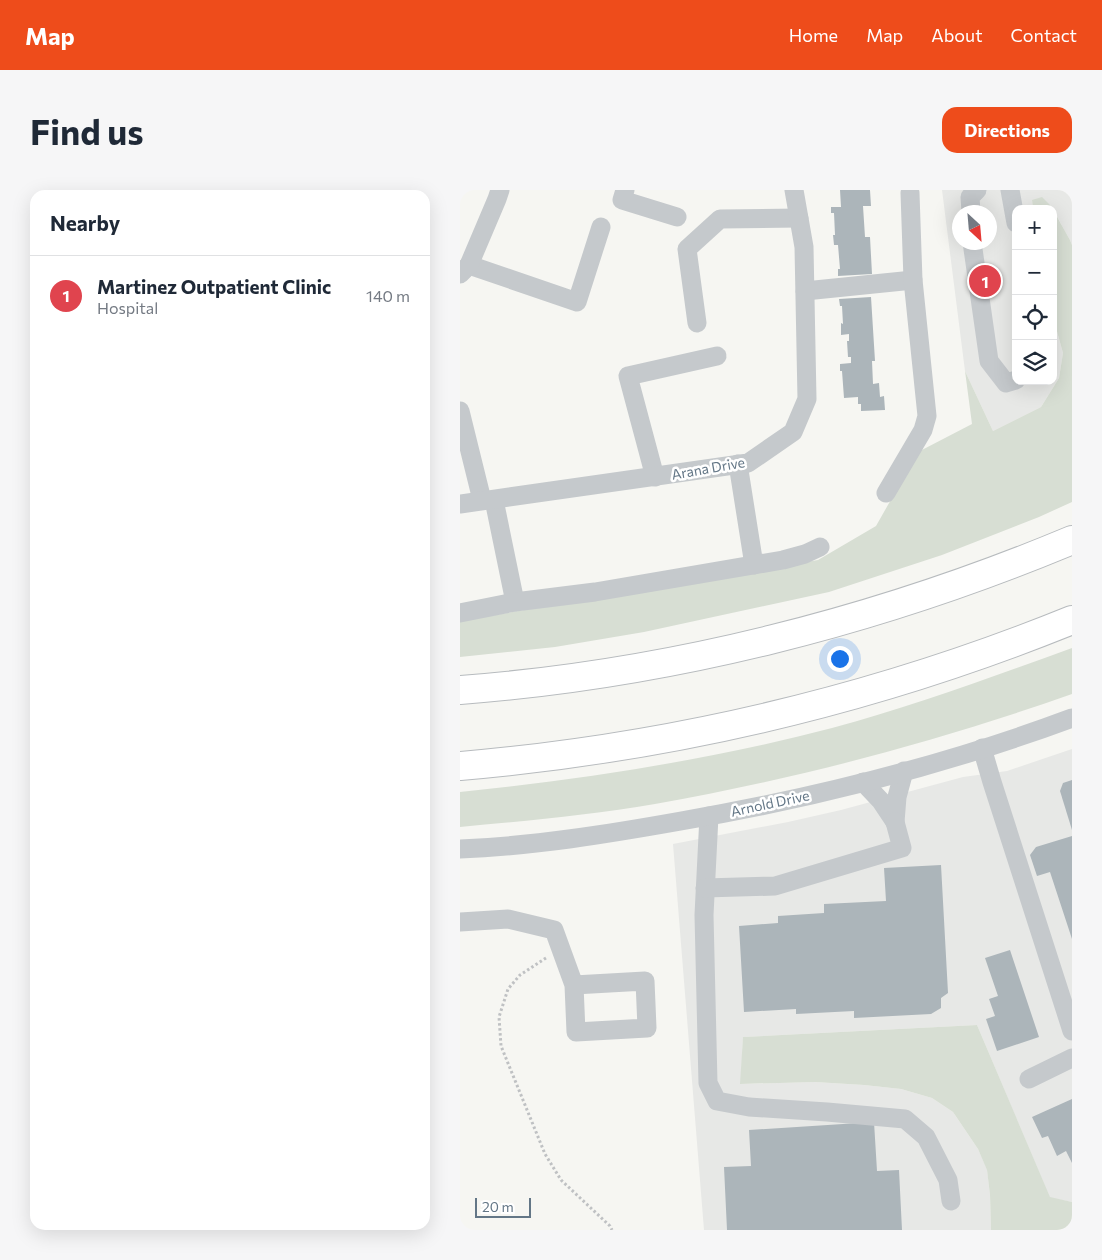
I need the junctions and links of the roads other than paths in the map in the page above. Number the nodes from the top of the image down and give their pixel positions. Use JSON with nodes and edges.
{"nodes":[{"id":1,"x":500,"y":190,"type":"edge"},
{"id":2,"x":625,"y":190,"type":"edge"},
{"id":3,"x":794,"y":190,"type":"edge"},
{"id":4,"x":977,"y":190,"type":"edge"},
{"id":5,"x":1010,"y":190,"type":"edge"},
{"id":6,"x":910,"y":193,"type":"dead end"},
{"id":7,"x":971,"y":205,"type":"edge"},
{"id":8,"x":1013,"y":205,"type":"edge"},
{"id":9,"x":677,"y":217,"type":"dead end"},
{"id":10,"x":799,"y":218,"type":"junction"},
{"id":11,"x":601,"y":227,"type":"dead end"},
{"id":12,"x":973,"y":250,"type":"edge"},
{"id":13,"x":465,"y":270,"type":"edge"},
{"id":14,"x":913,"y":280,"type":"junction"},
{"id":15,"x":804,"y":291,"type":"junction"},
{"id":16,"x":697,"y":323,"type":"dead end"},
{"id":17,"x":717,"y":356,"type":"dead end"},
{"id":18,"x":1012,"y":381,"type":"edge"},
{"id":19,"x":460,"y":411,"type":"edge"},
{"id":20,"x":738,"y":464,"type":"junction"},
{"id":21,"x":655,"y":477,"type":"junction"},
{"id":22,"x":886,"y":493,"type":"dead end"},
{"id":23,"x":488,"y":500,"type":"junction"},
{"id":24,"x":460,"y":504,"type":"edge"},
{"id":25,"x":1072,"y":540,"type":"edge"},
{"id":26,"x":820,"y":547,"type":"dead end"},
{"id":27,"x":754,"y":565,"type":"junction"},
{"id":28,"x":515,"y":602,"type":"junction"},
{"id":29,"x":460,"y":613,"type":"edge"},
{"id":30,"x":1072,"y":620,"type":"edge"},
{"id":31,"x":460,"y":690,"type":"edge"},
{"id":32,"x":1072,"y":718,"type":"edge"},
{"id":33,"x":982,"y":748,"type":"junction"},
{"id":34,"x":460,"y":766,"type":"edge"},
{"id":35,"x":904,"y":771,"type":"junction"},
{"id":36,"x":862,"y":782,"type":"junction"},
{"id":37,"x":709,"y":816,"type":"junction"},
{"id":38,"x":895,"y":822,"type":"junction"},
{"id":39,"x":460,"y":849,"type":"edge"},
{"id":40,"x":705,"y":888,"type":"junction"},
{"id":41,"x":460,"y":922,"type":"edge"},
{"id":42,"x":574,"y":985,"type":"dead end"},
{"id":43,"x":1072,"y":1030,"type":"edge"},
{"id":44,"x":1072,"y":1058,"type":"edge"},
{"id":45,"x":1029,"y":1079,"type":"dead end"},
{"id":46,"x":951,"y":1201,"type":"dead end"}],
"edges":[{"from":1,"to":13,"type":"street"},
{"from":2,"to":9,"type":"street"},
{"from":3,"to":10,"type":"street","name":"Arana Drive"},
{"from":4,"to":7,"type":"street"},
{"from":5,"to":8,"type":"street"},
{"from":6,"to":14,"type":"street"},
{"from":10,"to":15,"type":"street","name":"Arana Drive"},
{"from":10,"to":16,"type":"street"},
{"from":11,"to":13,"type":"street"},
{"from":12,"to":18,"type":"street"},
{"from":14,"to":15,"type":"street"},
{"from":14,"to":22,"type":"street"},
{"from":15,"to":20,"type":"street","name":"Arana Drive"},
{"from":17,"to":21,"type":"street"},
{"from":19,"to":23,"type":"street"},
{"from":20,"to":21,"type":"street","name":"Arana Drive"},
{"from":20,"to":27,"type":"street"},
{"from":21,"to":23,"type":"street","name":"Arana Drive"},
{"from":23,"to":24,"type":"street","name":"Arana Drive"},
{"from":23,"to":28,"type":"street"},
{"from":25,"to":31,"type":"highway"},
{"from":26,"to":27,"type":"street"},
{"from":27,"to":28,"type":"street"},
{"from":28,"to":29,"type":"street"},
{"from":30,"to":34,"type":"highway"},
{"from":32,"to":33,"type":"street","name":"Arnold Drive"},
{"from":33,"to":35,"type":"street","name":"Arnold Drive"},
{"from":33,"to":43,"type":"street"},
{"from":35,"to":36,"type":"street","name":"Arnold Drive"},
{"from":35,"to":38,"type":"street"},
{"from":36,"to":37,"type":"street","name":"Arnold Drive"},
{"from":36,"to":38,"type":"street"},
{"from":37,"to":39,"type":"street","name":"Arnold Drive"},
{"from":37,"to":40,"type":"street"},
{"from":38,"to":40,"type":"street"},
{"from":40,"to":46,"type":"street"},
{"from":41,"to":42,"type":"street"},
{"from":44,"to":45,"type":"street"}]}
